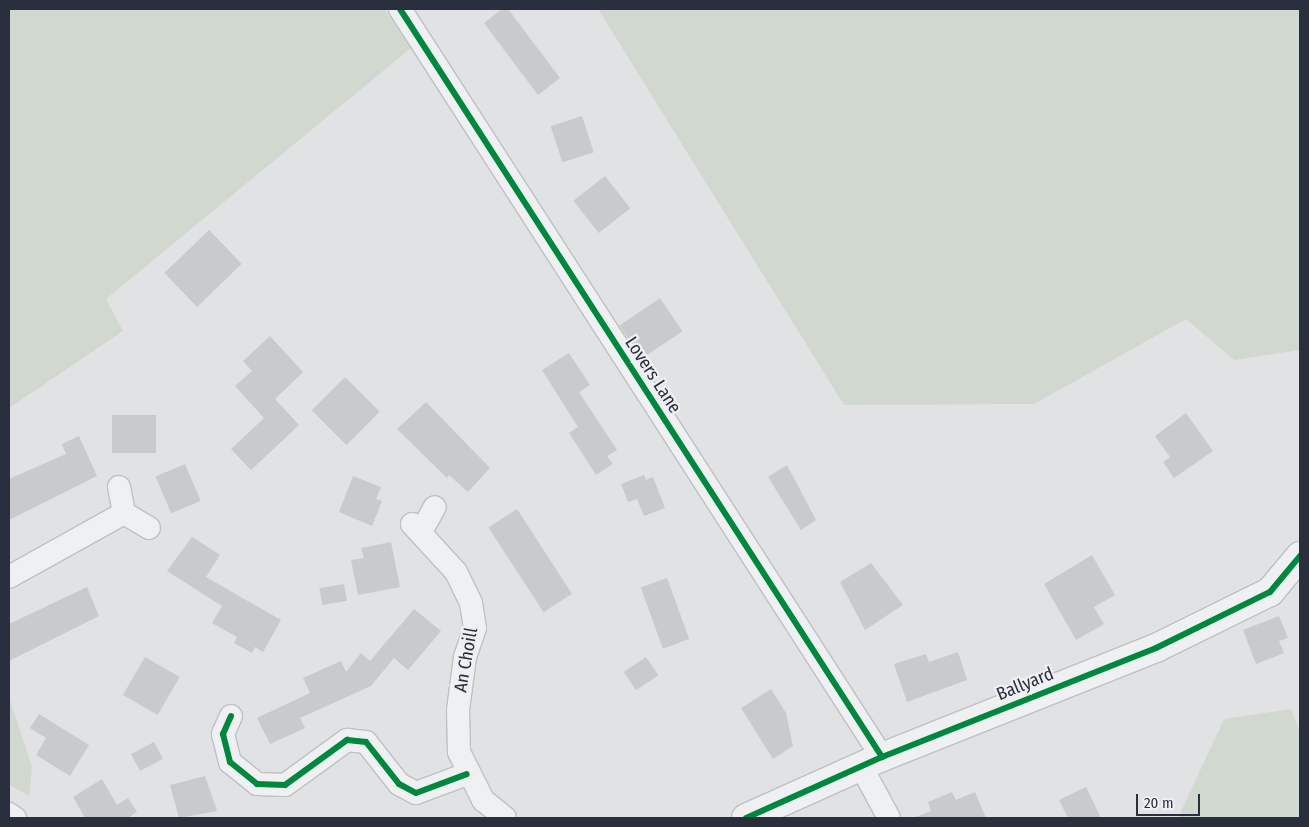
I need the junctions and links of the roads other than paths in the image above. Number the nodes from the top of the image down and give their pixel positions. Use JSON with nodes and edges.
{"nodes":[{"id":1,"x":400,"y":9,"type":"edge"},
{"id":2,"x":119,"y":487,"type":"dead end"},
{"id":3,"x":435,"y":507,"type":"dead end"},
{"id":4,"x":124,"y":513,"type":"junction"},
{"id":5,"x":149,"y":528,"type":"dead end"},
{"id":6,"x":1300,"y":556,"type":"edge"},
{"id":7,"x":9,"y":576,"type":"edge"},
{"id":8,"x":231,"y":716,"type":"dead end"},
{"id":9,"x":871,"y":762,"type":"junction"},
{"id":10,"x":467,"y":774,"type":"junction"},
{"id":11,"x":9,"y":814,"type":"edge"},
{"id":12,"x":15,"y":818,"type":"edge"},
{"id":13,"x":506,"y":818,"type":"edge"},
{"id":14,"x":746,"y":818,"type":"edge"},
{"id":15,"x":889,"y":818,"type":"edge"}],
"edges":[{"from":1,"to":9,"type":"street","name":"Lovers Lane"},
{"from":2,"to":4,"type":"street"},
{"from":3,"to":10,"type":"street","name":"An Choill"},
{"from":4,"to":5,"type":"street"},
{"from":4,"to":7,"type":"street"},
{"from":6,"to":9,"type":"street","name":"Ballyard"},
{"from":8,"to":10,"type":"street"},
{"from":9,"to":14,"type":"street","name":"Ballyard"},
{"from":9,"to":15,"type":"street","name":"Lovers Lane"},
{"from":10,"to":13,"type":"street","name":"An Choill"},
{"from":11,"to":12,"type":"street"}]}
